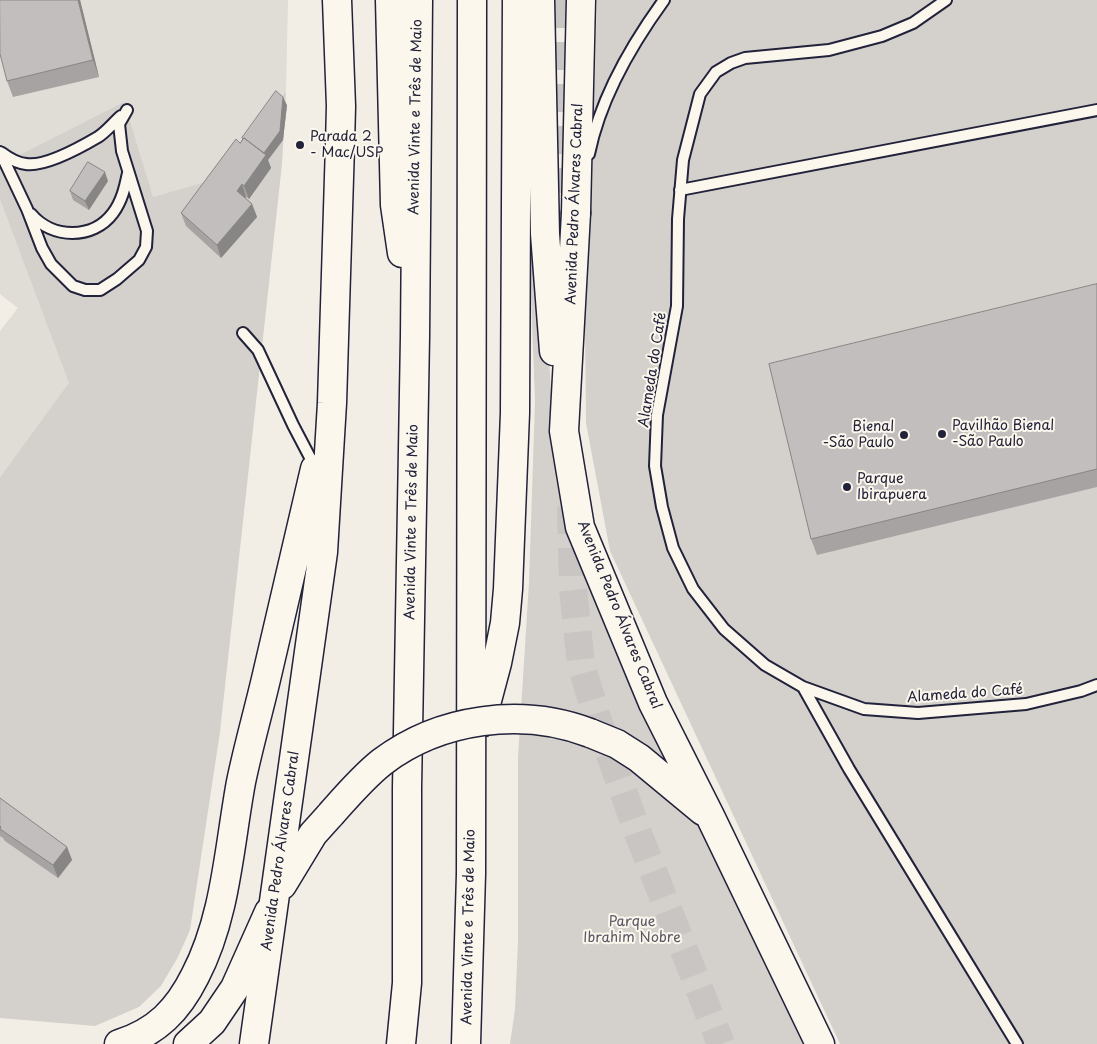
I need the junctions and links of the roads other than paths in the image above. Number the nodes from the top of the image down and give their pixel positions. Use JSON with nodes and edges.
{"nodes":[{"id":1,"x":337,"y":0,"type":"edge"},
{"id":2,"x":390,"y":0,"type":"edge"},
{"id":3,"x":418,"y":0,"type":"edge"},
{"id":4,"x":472,"y":0,"type":"edge"},
{"id":5,"x":517,"y":0,"type":"edge"},
{"id":6,"x":540,"y":0,"type":"edge"},
{"id":7,"x":581,"y":0,"type":"edge"},
{"id":8,"x":664,"y":0,"type":"edge"},
{"id":9,"x":946,"y":0,"type":"edge"},
{"id":10,"x":1097,"y":110,"type":"edge"},
{"id":11,"x":0,"y":152,"type":"edge"},
{"id":12,"x":128,"y":172,"type":"junction"},
{"id":13,"x":680,"y":190,"type":"junction"},
{"id":14,"x":27,"y":209,"type":"junction"},
{"id":15,"x":576,"y":213,"type":"junction"},
{"id":16,"x":242,"y":333,"type":"dead end"},
{"id":17,"x":414,"y":336,"type":"junction"},
{"id":18,"x":332,"y":403,"type":"junction"},
{"id":19,"x":564,"y":431,"type":"junction"},
{"id":20,"x":315,"y":467,"type":"junction"},
{"id":21,"x":1097,"y":685,"type":"edge"},
{"id":22,"x":803,"y":687,"type":"junction"},
{"id":23,"x":470,"y":761,"type":"junction"},
{"id":24,"x":710,"y":816,"type":"junction"},
{"id":25,"x":275,"y":897,"type":"junction"},
{"id":26,"x":119,"y":1044,"type":"edge"},
{"id":27,"x":188,"y":1044,"type":"edge"},
{"id":28,"x":254,"y":1044,"type":"edge"},
{"id":29,"x":400,"y":1044,"type":"edge"},
{"id":30,"x":466,"y":1044,"type":"edge"},
{"id":31,"x":820,"y":1044,"type":"edge"},
{"id":32,"x":1018,"y":1044,"type":"edge"}],
"edges":[{"from":1,"to":18,"type":"main road","name":"Avenida Pedro Álvares Cabral"},
{"from":2,"to":17,"type":"main road"},
{"from":3,"to":17,"type":"main road","name":"Avenida Vinte e Três de Maio"},
{"from":4,"to":23,"type":"main road","name":"Avenida Vinte e Três de Maio"},
{"from":5,"to":23,"type":"main road"},
{"from":6,"to":19,"type":"main road"},
{"from":7,"to":15,"type":"main road","name":"Avenida Pedro Álvares Cabral"},
{"from":8,"to":15,"type":"lane"},
{"from":9,"to":13,"type":"lane","name":"Alameda do Café"},
{"from":10,"to":13,"type":"lane"},
{"from":11,"to":12,"type":"lane"},
{"from":11,"to":14,"type":"lane"},
{"from":12,"to":14,"type":"lane"},
{"from":12,"to":14,"type":"lane"},
{"from":13,"to":22,"type":"lane","name":"Alameda do Café"},
{"from":15,"to":19,"type":"main road","name":"Avenida Pedro Álvares Cabral"},
{"from":16,"to":20,"type":"lane"},
{"from":17,"to":29,"type":"main road","name":"Avenida Vinte e Três de Maio"},
{"from":18,"to":20,"type":"main road"},
{"from":18,"to":25,"type":"main road","name":"Avenida Pedro Álvares Cabral"},
{"from":19,"to":24,"type":"main road","name":"Avenida Pedro Álvares Cabral"},
{"from":20,"to":26,"type":"main road"},
{"from":21,"to":22,"type":"lane","name":"Alameda do Café"},
{"from":22,"to":32,"type":"lane"},
{"from":23,"to":30,"type":"main road","name":"Avenida Vinte e Três de Maio"},
{"from":24,"to":25,"type":"main road","bridge":true},
{"from":24,"to":31,"type":"main road","name":"Avenida Pedro Álvares Cabral"},
{"from":25,"to":27,"type":"main road"},
{"from":25,"to":28,"type":"main road","name":"Avenida Pedro Álvares Cabral"}]}
